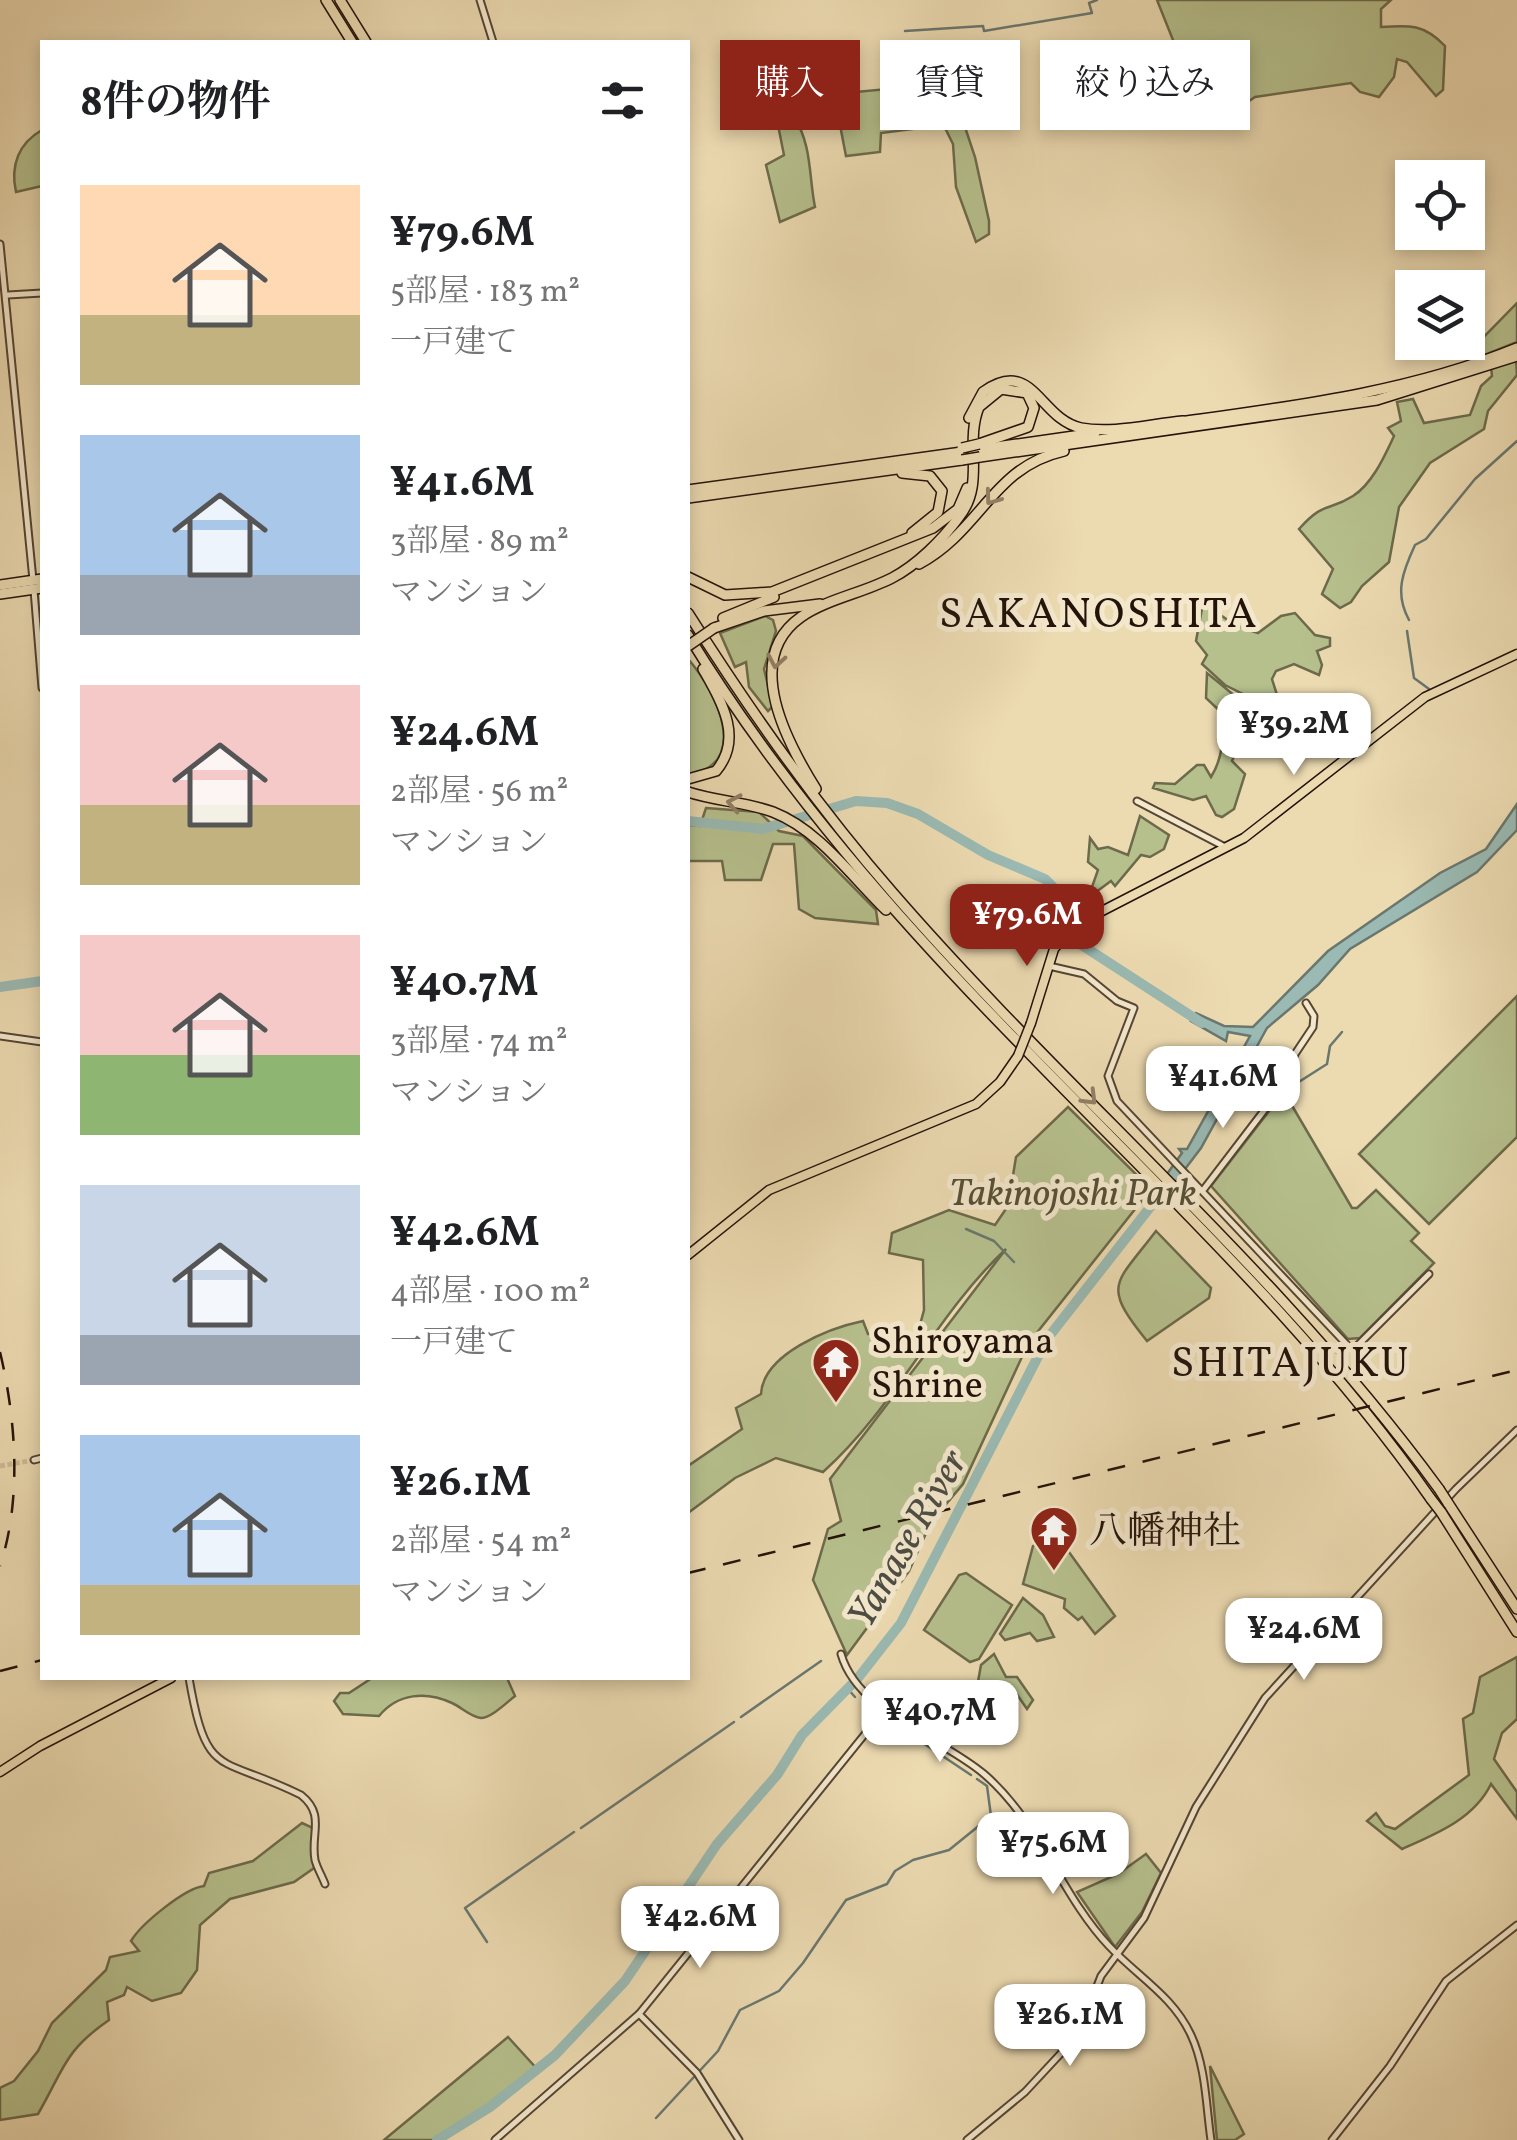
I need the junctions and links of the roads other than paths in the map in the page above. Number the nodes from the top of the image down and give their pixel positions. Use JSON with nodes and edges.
{"nodes":[{"id":1,"x":326,"y":0,"type":"edge"},
{"id":2,"x":340,"y":0,"type":"edge"},
{"id":3,"x":480,"y":0,"type":"edge"},
{"id":4,"x":351,"y":40,"type":"edge"},
{"id":5,"x":365,"y":40,"type":"edge"},
{"id":6,"x":492,"y":40,"type":"edge"},
{"id":7,"x":0,"y":244,"type":"edge"},
{"id":8,"x":40,"y":293,"type":"edge"},
{"id":9,"x":8,"y":295,"type":"junction"},
{"id":10,"x":1517,"y":348,"type":"edge"},
{"id":11,"x":1517,"y":356,"type":"edge"},
{"id":12,"x":1182,"y":422,"type":"junction"},
{"id":13,"x":1140,"y":435,"type":"junction"},
{"id":14,"x":979,"y":450,"type":"junction"},
{"id":15,"x":962,"y":453,"type":"junction"},
{"id":16,"x":858,"y":474,"type":"junction"},
{"id":17,"x":690,"y":490,"type":"edge"},
{"id":18,"x":690,"y":498,"type":"edge"},
{"id":19,"x":902,"y":541,"type":"junction"},
{"id":20,"x":822,"y":575,"type":"junction"},
{"id":21,"x":690,"y":578,"type":"edge"},
{"id":22,"x":892,"y":578,"type":"junction"},
{"id":23,"x":38,"y":584,"type":"edge"},
{"id":24,"x":0,"y":585,"type":"edge"},
{"id":25,"x":0,"y":594,"type":"edge"},
{"id":26,"x":842,"y":599,"type":"junction"},
{"id":27,"x":690,"y":617,"type":"edge"},
{"id":28,"x":713,"y":626,"type":"junction"},
{"id":29,"x":40,"y":636,"type":"edge"},
{"id":30,"x":690,"y":639,"type":"edge"},
{"id":31,"x":690,"y":643,"type":"edge"},
{"id":32,"x":690,"y":644,"type":"edge"},
{"id":33,"x":1517,"y":654,"type":"edge"},
{"id":34,"x":690,"y":778,"type":"edge"},
{"id":35,"x":690,"y":793,"type":"edge"},
{"id":36,"x":820,"y":799,"type":"junction"},
{"id":37,"x":1138,"y":802,"type":"dead end"},
{"id":38,"x":1228,"y":848,"type":"junction"},
{"id":39,"x":929,"y":948,"type":"junction"},
{"id":40,"x":1048,"y":966,"type":"junction"},
{"id":41,"x":1306,"y":1003,"type":"dead end"},
{"id":42,"x":0,"y":1036,"type":"edge"},
{"id":43,"x":40,"y":1042,"type":"edge"},
{"id":44,"x":1204,"y":1189,"type":"junction"},
{"id":45,"x":690,"y":1253,"type":"edge"},
{"id":46,"x":1429,"y":1274,"type":"dead end"},
{"id":47,"x":1517,"y":1430,"type":"edge"},
{"id":48,"x":40,"y":1458,"type":"edge"},
{"id":49,"x":34,"y":1460,"type":"dead end"},
{"id":50,"x":1445,"y":1508,"type":"junction"},
{"id":51,"x":1517,"y":1609,"type":"edge"},
{"id":52,"x":1517,"y":1632,"type":"edge"},
{"id":53,"x":840,"y":1654,"type":"dead end"},
{"id":54,"x":168,"y":1680,"type":"edge"},
{"id":55,"x":188,"y":1680,"type":"edge"},
{"id":56,"x":886,"y":1708,"type":"junction"},
{"id":57,"x":0,"y":1772,"type":"edge"},
{"id":58,"x":325,"y":1884,"type":"dead end"},
{"id":59,"x":1517,"y":1925,"type":"edge"},
{"id":60,"x":1118,"y":1953,"type":"junction"},
{"id":61,"x":639,"y":2014,"type":"junction"},
{"id":62,"x":495,"y":2140,"type":"edge"},
{"id":63,"x":738,"y":2140,"type":"edge"},
{"id":64,"x":968,"y":2140,"type":"edge"},
{"id":65,"x":1211,"y":2140,"type":"edge"},
{"id":66,"x":1332,"y":2140,"type":"edge"}],
"edges":[{"from":1,"to":4,"type":"highway"},
{"from":2,"to":5,"type":"highway"},
{"from":3,"to":6,"type":"street"},
{"from":7,"to":9,"type":"street"},
{"from":8,"to":9,"type":"street"},
{"from":9,"to":23,"type":"street"},
{"from":10,"to":12,"type":"highway"},
{"from":11,"to":13,"type":"highway"},
{"from":12,"to":14,"type":"highway"},
{"from":12,"to":19,"type":"highway"},
{"from":13,"to":14,"type":"highway"},
{"from":13,"to":22,"type":"highway","one_way":true},
{"from":14,"to":15,"type":"highway","bridge":true},
{"from":14,"to":22,"type":"highway"},
{"from":15,"to":16,"type":"highway"},
{"from":15,"to":17,"type":"highway"},
{"from":16,"to":18,"type":"highway"},
{"from":16,"to":19,"type":"highway"},
{"from":19,"to":20,"type":"highway"},
{"from":20,"to":21,"type":"highway"},
{"from":20,"to":28,"type":"highway"},
{"from":22,"to":26,"type":"highway"},
{"from":23,"to":24,"type":"highway"},
{"from":23,"to":25,"type":"highway"},
{"from":23,"to":29,"type":"street"},
{"from":26,"to":28,"type":"highway"},
{"from":26,"to":36,"type":"highway","one_way":true},
{"from":27,"to":36,"type":"highway"},
{"from":28,"to":30,"type":"highway","bridge":true},
{"from":31,"to":39,"type":"highway"},
{"from":32,"to":34,"type":"highway"},
{"from":33,"to":38,"type":"main road"},
{"from":39,"to":35,"type":"highway","one_way":true},
{"from":36,"to":50,"type":"highway","one_way":true,"bridge":true},
{"from":37,"to":38,"type":"street"},
{"from":38,"to":40,"type":"main road"},
{"from":39,"to":50,"type":"highway","bridge":true},
{"from":40,"to":44,"type":"street"},
{"from":40,"to":45,"type":"main road","bridge":true},
{"from":41,"to":44,"type":"street"},
{"from":42,"to":43,"type":"street"},
{"from":44,"to":46,"type":"street"},
{"from":47,"to":60,"type":"street"},
{"from":48,"to":49,"type":"street"},
{"from":50,"to":51,"type":"highway"},
{"from":50,"to":52,"type":"highway"},
{"from":53,"to":56,"type":"street"},
{"from":54,"to":57,"type":"main road"},
{"from":55,"to":58,"type":"street"},
{"from":56,"to":60,"type":"street"},
{"from":56,"to":61,"type":"street"},
{"from":59,"to":66,"type":"street"},
{"from":60,"to":64,"type":"street"},
{"from":60,"to":65,"type":"street"},
{"from":61,"to":62,"type":"street"},
{"from":61,"to":63,"type":"street"}]}
